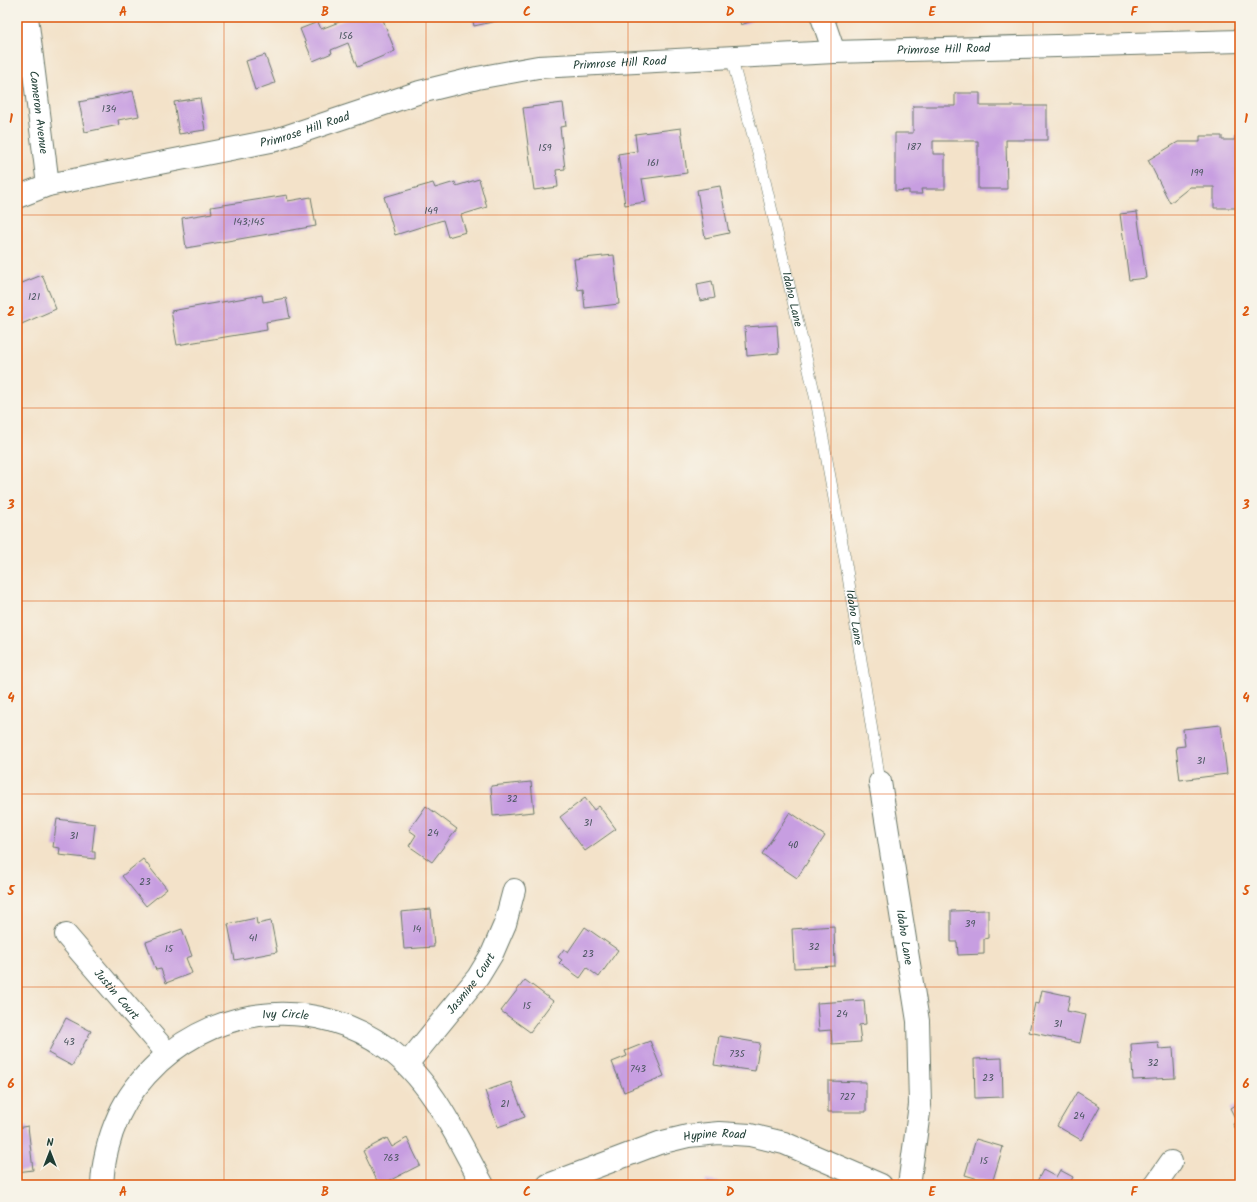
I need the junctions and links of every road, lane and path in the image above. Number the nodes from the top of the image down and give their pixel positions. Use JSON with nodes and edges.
{"nodes":[{"id":1,"x":27,"y":17,"type":"edge"},
{"id":2,"x":822,"y":17,"type":"edge"},
{"id":3,"x":1240,"y":41,"type":"edge"},
{"id":4,"x":834,"y":52,"type":"junction"},
{"id":5,"x":731,"y":57,"type":"junction"},
{"id":6,"x":48,"y":184,"type":"junction"},
{"id":7,"x":17,"y":197,"type":"edge"},
{"id":8,"x":880,"y":782,"type":"joint"},
{"id":9,"x":514,"y":890,"type":"dead end"},
{"id":10,"x":66,"y":935,"type":"dead end"},
{"id":11,"x":168,"y":1054,"type":"junction"},
{"id":12,"x":407,"y":1064,"type":"junction"},
{"id":13,"x":1171,"y":1162,"type":"dead end"},
{"id":14,"x":102,"y":1185,"type":"edge"},
{"id":15,"x":483,"y":1185,"type":"edge"},
{"id":16,"x":548,"y":1185,"type":"edge"},
{"id":17,"x":881,"y":1185,"type":"edge"},
{"id":18,"x":909,"y":1185,"type":"edge"},
{"id":19,"x":1155,"y":1185,"type":"edge"}],
"edges":[{"from":1,"to":6,"type":"street","name":"Cameron Avenue"},
{"from":2,"to":4,"type":"street"},
{"from":3,"to":4,"type":"street","name":"Primrose Hill Road"},
{"from":4,"to":5,"type":"street","name":"Primrose Hill Road"},
{"from":5,"to":6,"type":"street","name":"Primrose Hill Road"},
{"from":5,"to":8,"type":"lane","name":"Idaho Lane"},
{"from":6,"to":7,"type":"street","name":"Primrose Hill Road"},
{"from":8,"to":18,"type":"street","name":"Idaho Lane"},
{"from":9,"to":12,"type":"street","name":"Jasmine Court"},
{"from":10,"to":11,"type":"street","name":"Justin Court"},
{"from":11,"to":12,"type":"street","name":"Ivy Circle"},
{"from":11,"to":14,"type":"street","name":"Ivy Circle"},
{"from":12,"to":15,"type":"street","name":"Ivy Circle"},
{"from":13,"to":19,"type":"street"},
{"from":16,"to":17,"type":"street","name":"Hypine Road"}]}
